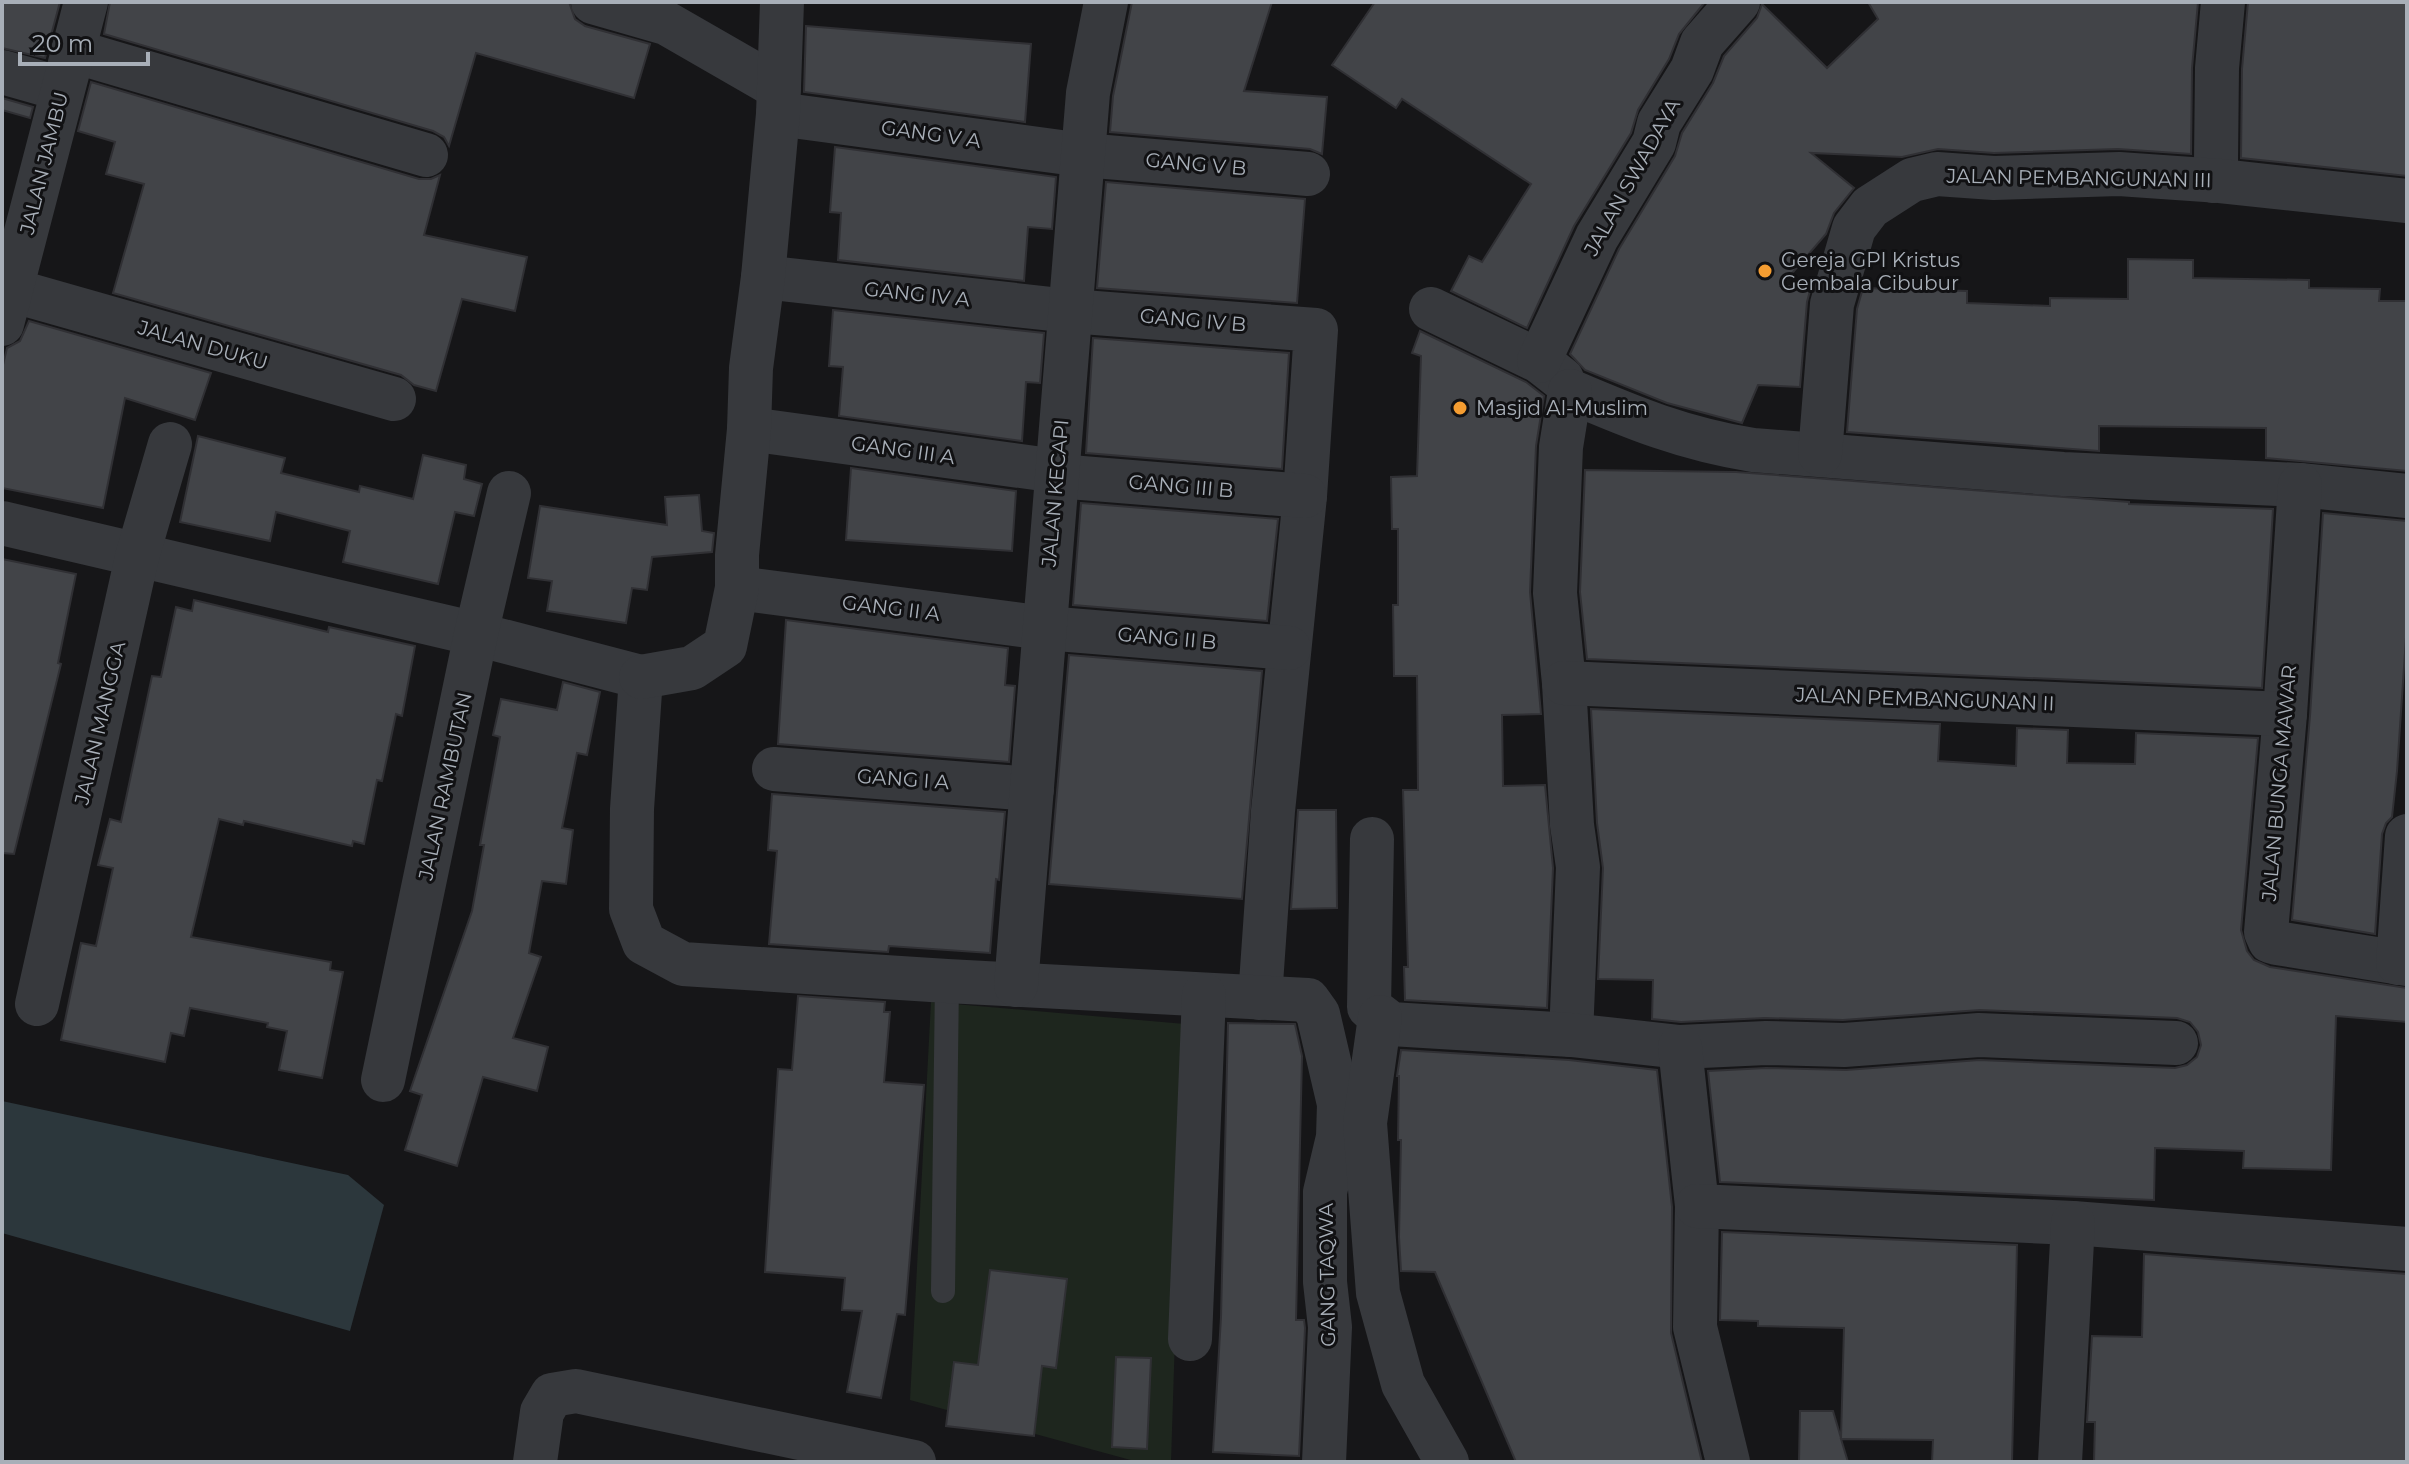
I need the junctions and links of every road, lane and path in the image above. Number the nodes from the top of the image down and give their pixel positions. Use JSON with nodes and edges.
{"nodes":[{"id":1,"x":86,"y":2,"type":"edge"},
{"id":2,"x":593,"y":2,"type":"edge"},
{"id":3,"x":782,"y":2,"type":"edge"},
{"id":4,"x":1106,"y":2,"type":"edge"},
{"id":5,"x":1738,"y":2,"type":"edge"},
{"id":6,"x":2223,"y":2,"type":"edge"},
{"id":7,"x":67,"y":70,"type":"junction"},
{"id":8,"x":2,"y":72,"type":"edge"},
{"id":9,"x":778,"y":101,"type":"junction"},
{"id":10,"x":426,"y":155,"type":"dead end"},
{"id":11,"x":1083,"y":155,"type":"junction"},
{"id":12,"x":1308,"y":174,"type":"dead end"},
{"id":13,"x":2214,"y":181,"type":"junction"},
{"id":14,"x":2407,"y":201,"type":"edge"},
{"id":15,"x":763,"y":277,"type":"junction"},
{"id":16,"x":7,"y":307,"type":"edge"},
{"id":17,"x":1431,"y":309,"type":"dead end"},
{"id":18,"x":1070,"y":311,"type":"junction"},
{"id":19,"x":1539,"y":361,"type":"junction"},
{"id":20,"x":1570,"y":391,"type":"junction"},
{"id":21,"x":394,"y":399,"type":"dead end"},
{"id":22,"x":749,"y":429,"type":"junction"},
{"id":23,"x":170,"y":444,"type":"dead end"},
{"id":24,"x":1820,"y":454,"type":"junction"},
{"id":25,"x":1057,"y":473,"type":"junction"},
{"id":26,"x":2300,"y":485,"type":"junction"},
{"id":27,"x":509,"y":493,"type":"dead end"},
{"id":28,"x":1305,"y":496,"type":"junction"},
{"id":29,"x":2407,"y":496,"type":"edge"},
{"id":30,"x":2,"y":523,"type":"edge"},
{"id":31,"x":137,"y":557,"type":"junction"},
{"id":32,"x":737,"y":588,"type":"junction"},
{"id":33,"x":1045,"y":628,"type":"junction"},
{"id":34,"x":476,"y":634,"type":"junction"},
{"id":35,"x":1289,"y":648,"type":"junction"},
{"id":36,"x":641,"y":677,"type":"junction"},
{"id":37,"x":1564,"y":683,"type":"junction"},
{"id":38,"x":2285,"y":714,"type":"junction"},
{"id":39,"x":774,"y":769,"type":"dead end"},
{"id":40,"x":1032,"y":789,"type":"junction"},
{"id":41,"x":2407,"y":836,"type":"edge"},
{"id":42,"x":1372,"y":839,"type":"dead end"},
{"id":43,"x":2402,"y":964,"type":"edge"},
{"id":44,"x":947,"y":981,"type":"junction"},
{"id":45,"x":1016,"y":985,"type":"junction"},
{"id":46,"x":1204,"y":995,"type":"junction"},
{"id":47,"x":1260,"y":998,"type":"junction"},
{"id":48,"x":37,"y":1004,"type":"dead end"},
{"id":49,"x":1380,"y":1017,"type":"junction"},
{"id":50,"x":1571,"y":1035,"type":"junction"},
{"id":51,"x":2176,"y":1043,"type":"dead end"},
{"id":52,"x":1680,"y":1047,"type":"junction"},
{"id":53,"x":383,"y":1080,"type":"dead end"},
{"id":54,"x":1697,"y":1206,"type":"junction"},
{"id":55,"x":2073,"y":1223,"type":"junction"},
{"id":56,"x":2407,"y":1249,"type":"edge"},
{"id":57,"x":943,"y":1291,"type":"dead end"},
{"id":58,"x":1190,"y":1339,"type":"dead end"},
{"id":59,"x":759,"y":1445,"type":"edge"},
{"id":60,"x":535,"y":1462,"type":"edge"},
{"id":61,"x":914,"y":1462,"type":"edge"},
{"id":62,"x":1324,"y":1462,"type":"edge"},
{"id":63,"x":1447,"y":1462,"type":"edge"},
{"id":64,"x":1728,"y":1462,"type":"edge"},
{"id":65,"x":2060,"y":1462,"type":"edge"}],
"edges":[{"from":1,"to":7,"type":"street","name":"JALAN JAMBU"},
{"from":2,"to":9,"type":"street"},
{"from":3,"to":9,"type":"street"},
{"from":4,"to":11,"type":"street","name":"JALAN KECAPI"},
{"from":5,"to":19,"type":"street","name":"JALAN SWADAYA"},
{"from":6,"to":13,"type":"street"},
{"from":7,"to":8,"type":"street"},
{"from":7,"to":10,"type":"street"},
{"from":7,"to":16,"type":"street","name":"JALAN JAMBU"},
{"from":9,"to":11,"type":"street","name":"GANG V A"},
{"from":9,"to":15,"type":"street"},
{"from":11,"to":12,"type":"street","name":"GANG V B"},
{"from":11,"to":18,"type":"street","name":"JALAN KECAPI"},
{"from":13,"to":14,"type":"street","name":"JALAN PEMBANGUNAN III"},
{"from":13,"to":24,"type":"street","name":"JALAN PEMBANGUNAN III"},
{"from":15,"to":18,"type":"street","name":"GANG IV A"},
{"from":15,"to":22,"type":"street"},
{"from":16,"to":21,"type":"street","name":"JALAN DUKU"},
{"from":17,"to":19,"type":"street"},
{"from":18,"to":25,"type":"street","name":"JALAN KECAPI"},
{"from":18,"to":28,"type":"street","name":"GANG IV B"},
{"from":19,"to":20,"type":"street"},
{"from":20,"to":24,"type":"street"},
{"from":20,"to":37,"type":"street"},
{"from":22,"to":25,"type":"street","name":"GANG III A"},
{"from":22,"to":32,"type":"street"},
{"from":23,"to":31,"type":"street","name":"JALAN MANGGA"},
{"from":24,"to":26,"type":"street"},
{"from":25,"to":28,"type":"street","name":"GANG III B"},
{"from":25,"to":33,"type":"street","name":"JALAN KECAPI"},
{"from":26,"to":29,"type":"street"},
{"from":26,"to":38,"type":"street","name":"JALAN BUNGA MAWAR"},
{"from":27,"to":34,"type":"street","name":"JALAN RAMBUTAN"},
{"from":28,"to":35,"type":"street"},
{"from":30,"to":31,"type":"street"},
{"from":31,"to":34,"type":"street"},
{"from":31,"to":48,"type":"street","name":"JALAN MANGGA"},
{"from":32,"to":33,"type":"street","name":"GANG II A"},
{"from":32,"to":36,"type":"street"},
{"from":33,"to":35,"type":"street","name":"GANG II B"},
{"from":33,"to":40,"type":"street","name":"JALAN KECAPI"},
{"from":34,"to":36,"type":"street"},
{"from":34,"to":53,"type":"street","name":"JALAN RAMBUTAN"},
{"from":35,"to":47,"type":"street"},
{"from":36,"to":44,"type":"street"},
{"from":37,"to":38,"type":"street","name":"JALAN PEMBANGUNAN II"},
{"from":37,"to":50,"type":"street"},
{"from":38,"to":43,"type":"street","name":"JALAN BUNGA MAWAR"},
{"from":39,"to":40,"type":"street","name":"GANG I A"},
{"from":40,"to":45,"type":"street","name":"JALAN KECAPI"},
{"from":41,"to":43,"type":"street"},
{"from":42,"to":49,"type":"street"},
{"from":44,"to":45,"type":"street"},
{"from":44,"to":57,"type":"lane"},
{"from":45,"to":46,"type":"street"},
{"from":46,"to":47,"type":"street"},
{"from":46,"to":58,"type":"street"},
{"from":47,"to":62,"type":"street","name":"GANG TAQWA"},
{"from":49,"to":50,"type":"street"},
{"from":49,"to":63,"type":"street"},
{"from":50,"to":52,"type":"street"},
{"from":51,"to":52,"type":"street"},
{"from":52,"to":54,"type":"street"},
{"from":54,"to":55,"type":"street"},
{"from":54,"to":64,"type":"street"},
{"from":55,"to":56,"type":"street"},
{"from":55,"to":65,"type":"street"},
{"from":59,"to":60,"type":"street"},
{"from":59,"to":61,"type":"street"}]}
